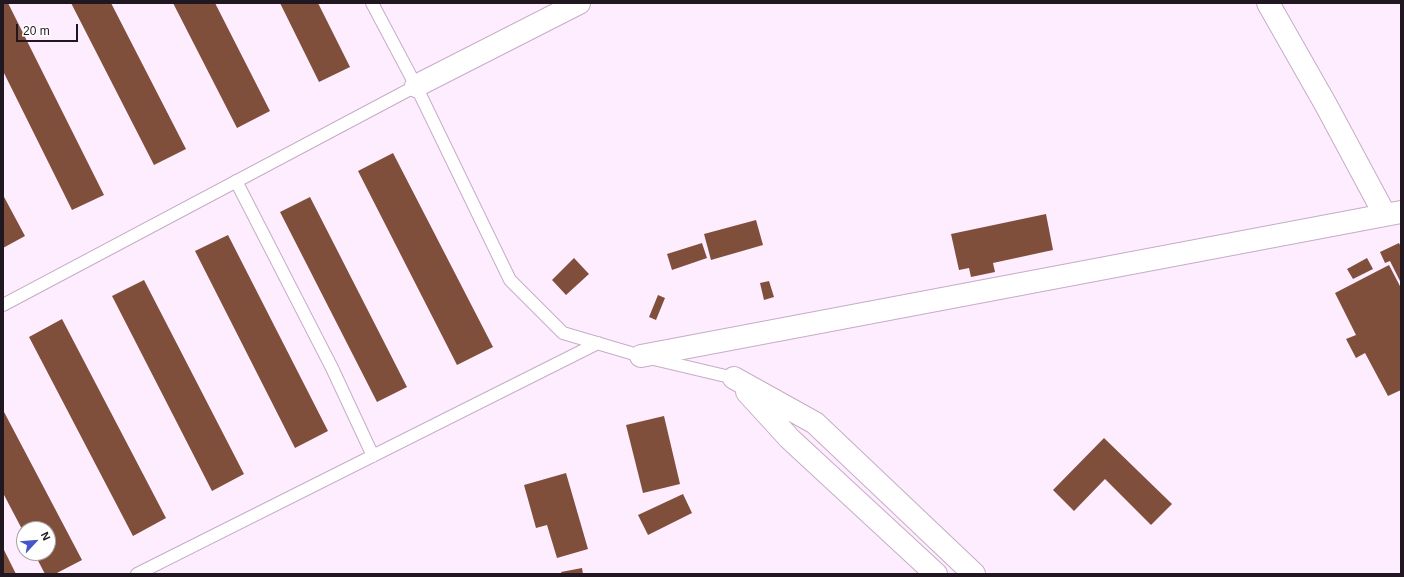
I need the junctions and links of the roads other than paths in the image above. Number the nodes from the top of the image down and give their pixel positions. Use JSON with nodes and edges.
{"nodes":[{"id":1,"x":372,"y":3,"type":"edge"},
{"id":2,"x":579,"y":3,"type":"edge"},
{"id":3,"x":1268,"y":3,"type":"edge"},
{"id":4,"x":416,"y":86,"type":"junction"},
{"id":5,"x":236,"y":181,"type":"junction"},
{"id":6,"x":1393,"y":213,"type":"edge"},
{"id":7,"x":3,"y":305,"type":"edge"},
{"id":8,"x":598,"y":343,"type":"junction"},
{"id":9,"x":641,"y":356,"type":"junction"},
{"id":10,"x":734,"y":378,"type":"junction"},
{"id":11,"x":373,"y":456,"type":"junction"},
{"id":12,"x":137,"y":574,"type":"edge"},
{"id":13,"x":936,"y":574,"type":"edge"},
{"id":14,"x":974,"y":574,"type":"edge"}],
"edges":[{"from":1,"to":4,"type":"lane"},
{"from":2,"to":4,"type":"street"},
{"from":3,"to":6,"type":"street"},
{"from":4,"to":5,"type":"lane"},
{"from":4,"to":8,"type":"lane"},
{"from":5,"to":7,"type":"lane"},
{"from":5,"to":11,"type":"lane"},
{"from":6,"to":9,"type":"street"},
{"from":8,"to":9,"type":"lane"},
{"from":8,"to":11,"type":"lane"},
{"from":9,"to":10,"type":"lane"},
{"from":10,"to":13,"type":"street"},
{"from":10,"to":14,"type":"street"},
{"from":11,"to":12,"type":"lane"}]}
